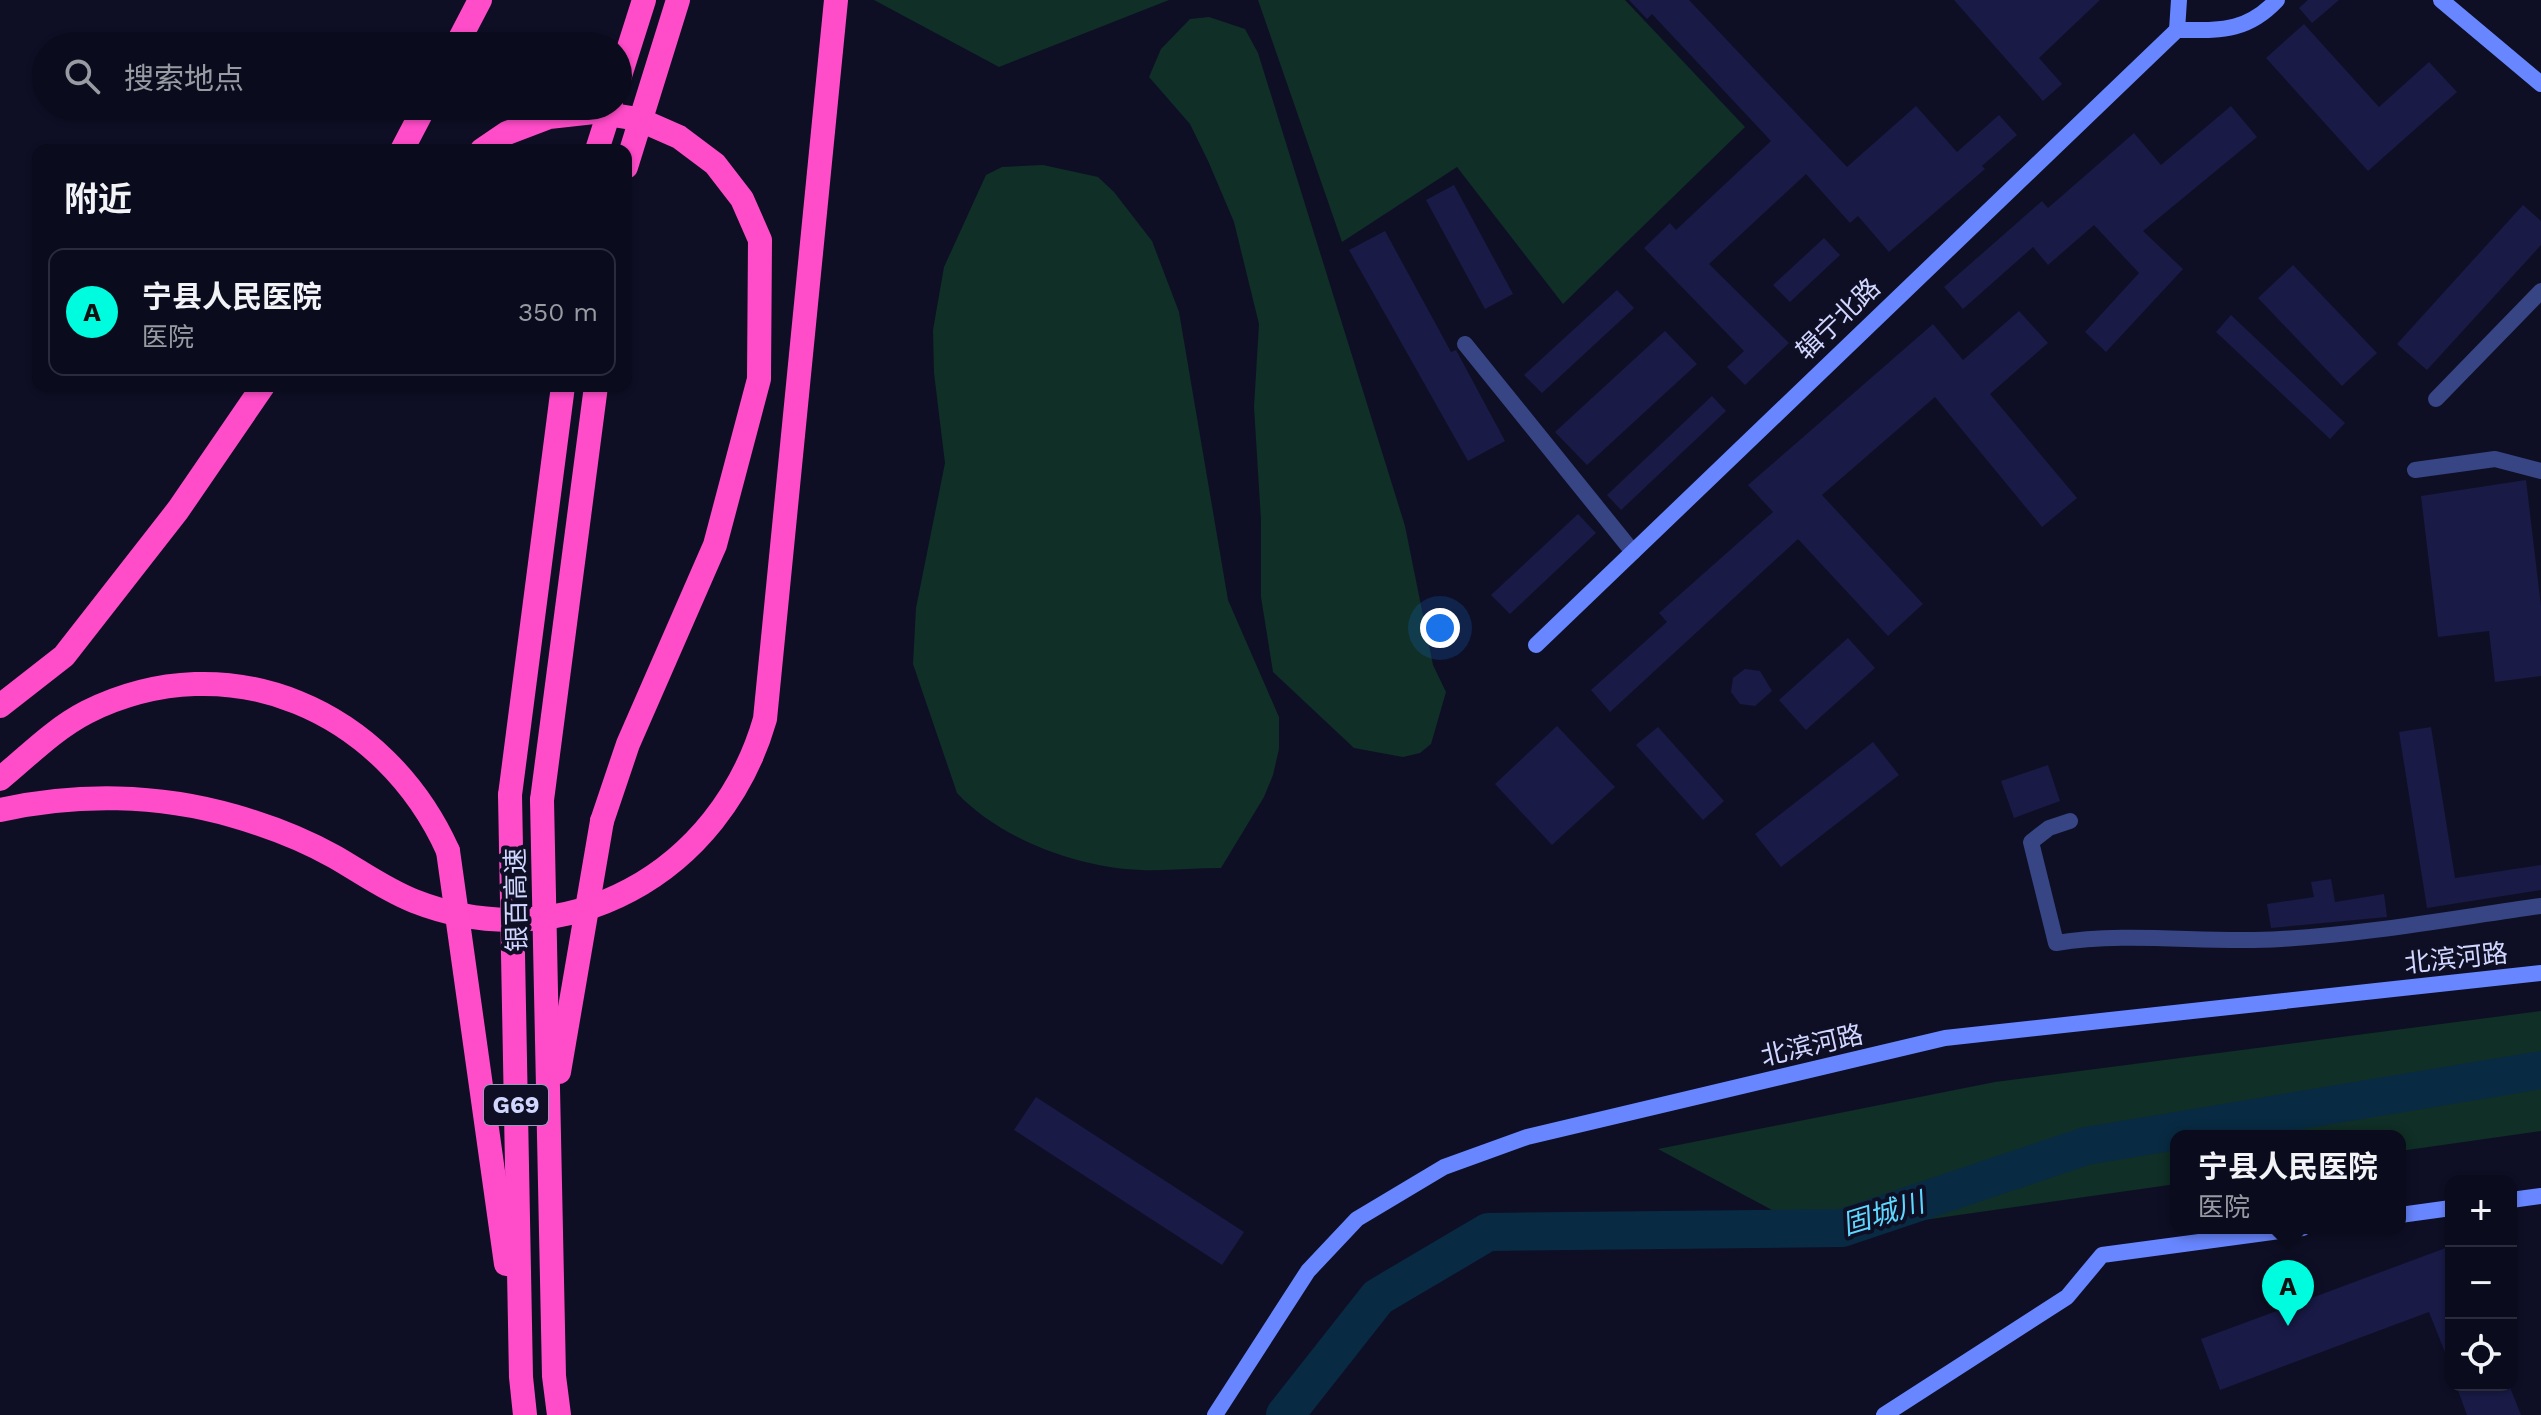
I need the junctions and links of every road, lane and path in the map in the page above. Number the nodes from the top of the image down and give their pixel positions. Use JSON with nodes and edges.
{"nodes":[{"id":1,"x":480,"y":0,"type":"edge"},
{"id":2,"x":644,"y":0,"type":"edge"},
{"id":3,"x":678,"y":0,"type":"edge"},
{"id":4,"x":836,"y":0,"type":"edge"},
{"id":5,"x":2179,"y":0,"type":"edge"},
{"id":6,"x":2277,"y":0,"type":"edge"},
{"id":7,"x":2441,"y":0,"type":"edge"},
{"id":8,"x":2177,"y":30,"type":"junction"},
{"id":9,"x":463,"y":32,"type":"edge"},
{"id":10,"x":632,"y":38,"type":"edge"},
{"id":11,"x":2541,"y":84,"type":"edge"},
{"id":12,"x":632,"y":118,"type":"edge"},
{"id":13,"x":418,"y":120,"type":"edge"},
{"id":14,"x":541,"y":120,"type":"edge"},
{"id":15,"x":607,"y":120,"type":"edge"},
{"id":16,"x":405,"y":144,"type":"edge"},
{"id":17,"x":491,"y":144,"type":"edge"},
{"id":18,"x":599,"y":144,"type":"edge"},
{"id":19,"x":632,"y":148,"type":"edge"},
{"id":20,"x":2541,"y":291,"type":"edge"},
{"id":21,"x":1465,"y":344,"type":"dead end"},
{"id":22,"x":259,"y":392,"type":"edge"},
{"id":23,"x":270,"y":392,"type":"edge"},
{"id":24,"x":562,"y":392,"type":"edge"},
{"id":25,"x":595,"y":392,"type":"edge"},
{"id":26,"x":2436,"y":399,"type":"dead end"},
{"id":27,"x":232,"y":434,"type":"junction"},
{"id":28,"x":2415,"y":470,"type":"dead end"},
{"id":29,"x":2541,"y":471,"type":"edge"},
{"id":30,"x":1633,"y":552,"type":"junction"},
{"id":31,"x":1536,"y":645,"type":"dead end"},
{"id":32,"x":0,"y":706,"type":"edge"},
{"id":33,"x":0,"y":779,"type":"edge"},
{"id":34,"x":0,"y":810,"type":"edge"},
{"id":35,"x":2070,"y":821,"type":"dead end"},
{"id":36,"x":2541,"y":906,"type":"edge"},
{"id":37,"x":2541,"y":973,"type":"edge"},
{"id":38,"x":549,"y":1129,"type":"junction"},
{"id":39,"x":2541,"y":1196,"type":"edge"},
{"id":40,"x":2517,"y":1199,"type":"edge"},
{"id":41,"x":2445,"y":1209,"type":"edge"},
{"id":42,"x":2406,"y":1214,"type":"edge"},
{"id":43,"x":2258,"y":1234,"type":"edge"},
{"id":44,"x":521,"y":1377,"type":"junction"},
{"id":45,"x":525,"y":1415,"type":"edge"},
{"id":46,"x":559,"y":1415,"type":"edge"},
{"id":47,"x":1215,"y":1415,"type":"edge"},
{"id":48,"x":1884,"y":1415,"type":"edge"}],
"edges":[{"from":1,"to":9,"type":"highway"},
{"from":2,"to":10,"type":"highway"},
{"from":3,"to":19,"type":"highway","bridge":true},
{"from":4,"to":34,"type":"highway"},
{"from":5,"to":8,"type":"street"},
{"from":6,"to":8,"type":"street"},
{"from":7,"to":11,"type":"street"},
{"from":8,"to":30,"type":"street","name":"辑宁北路"},
{"from":12,"to":38,"type":"highway","bridge":true},
{"from":13,"to":16,"type":"highway"},
{"from":14,"to":17,"type":"highway","bridge":true},
{"from":15,"to":18,"type":"highway","bridge":true},
{"from":20,"to":26,"type":"street"},
{"from":21,"to":30,"type":"street"},
{"from":22,"to":27,"type":"highway"},
{"from":23,"to":27,"type":"highway"},
{"from":24,"to":44,"type":"highway","name":"银百高速","number":"G69","bridge":true},
{"from":25,"to":38,"type":"highway","name":"银百高速","number":"G69","bridge":true},
{"from":27,"to":32,"type":"highway"},
{"from":28,"to":29,"type":"street"},
{"from":30,"to":31,"type":"street","name":"辑宁北路"},
{"from":33,"to":44,"type":"highway","bridge":true},
{"from":35,"to":36,"type":"street"},
{"from":37,"to":47,"type":"street","name":"北滨河路"},
{"from":38,"to":46,"type":"highway","name":"银百高速","number":"G69","bridge":true},
{"from":39,"to":40,"type":"street"},
{"from":41,"to":42,"type":"street"},
{"from":43,"to":48,"type":"street"},
{"from":44,"to":45,"type":"highway","name":"银百高速","number":"G69","bridge":true}]}
